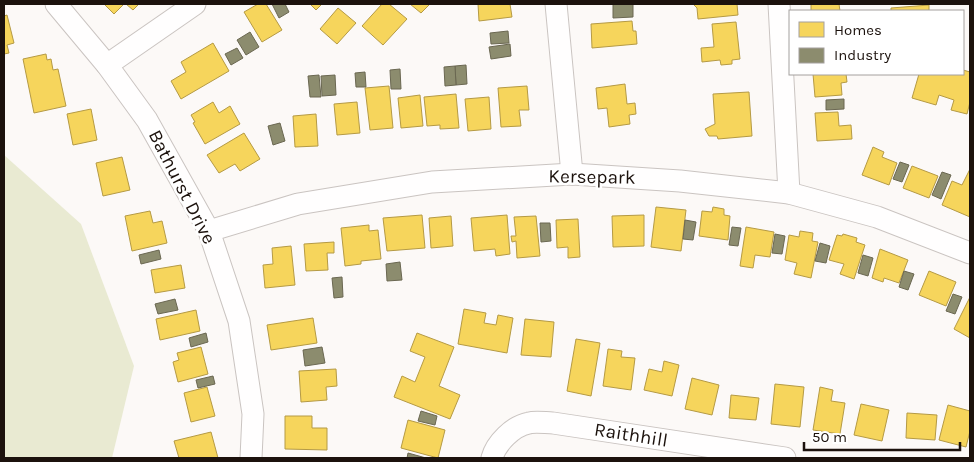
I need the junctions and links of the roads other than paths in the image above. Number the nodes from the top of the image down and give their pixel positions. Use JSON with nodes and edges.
{"nodes":[{"id":1,"x":56,"y":4,"type":"edge"},
{"id":2,"x":195,"y":4,"type":"edge"},
{"id":3,"x":556,"y":4,"type":"edge"},
{"id":4,"x":779,"y":4,"type":"edge"},
{"id":5,"x":108,"y":65,"type":"junction"},
{"id":6,"x":572,"y":174,"type":"junction"},
{"id":7,"x":789,"y":193,"type":"junction"},
{"id":8,"x":209,"y":231,"type":"junction"},
{"id":9,"x":970,"y":253,"type":"edge"},
{"id":10,"x":251,"y":458,"type":"edge"},
{"id":11,"x":492,"y":458,"type":"edge"},
{"id":12,"x":785,"y":458,"type":"edge"}],
"edges":[{"from":1,"to":5,"type":"street","name":"Bathurst Drive"},
{"from":2,"to":5,"type":"street"},
{"from":3,"to":6,"type":"street"},
{"from":4,"to":7,"type":"street"},
{"from":5,"to":8,"type":"street","name":"Bathurst Drive"},
{"from":6,"to":7,"type":"street","name":"Kersepark"},
{"from":6,"to":8,"type":"street","name":"Kersepark"},
{"from":7,"to":9,"type":"street","name":"Kersepark"},
{"from":8,"to":10,"type":"street","name":"Bathurst Drive"},
{"from":11,"to":12,"type":"street","name":"Raithhill"}]}
